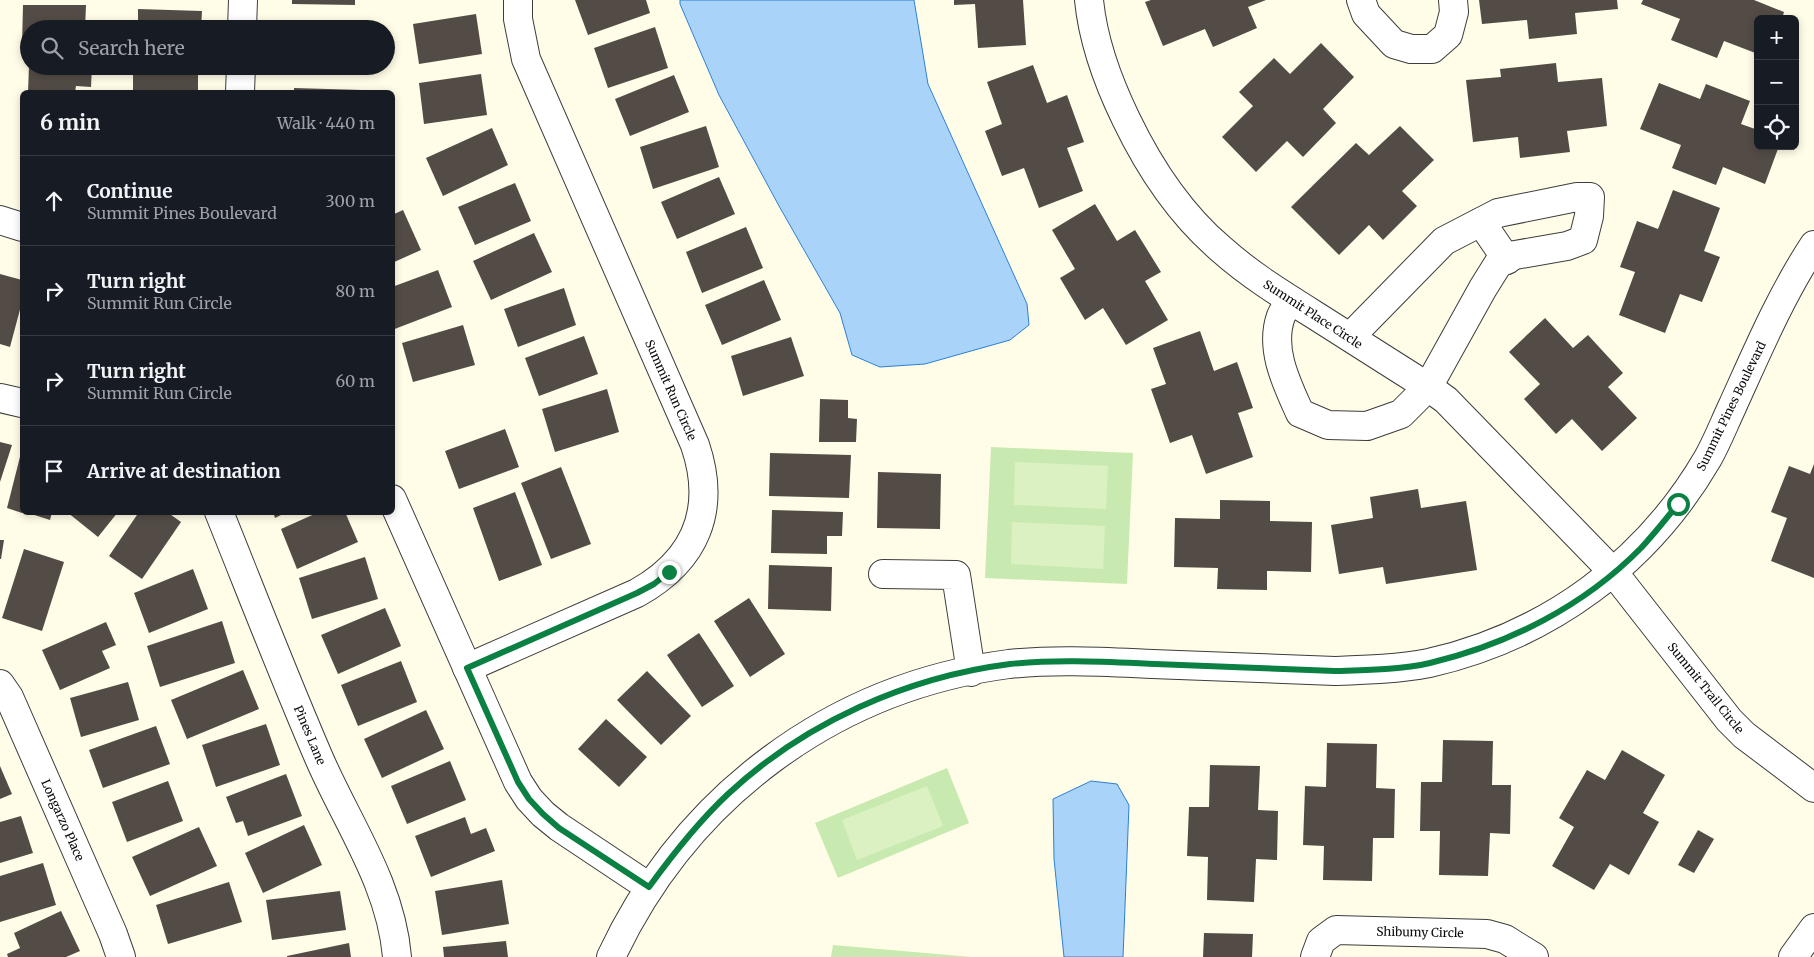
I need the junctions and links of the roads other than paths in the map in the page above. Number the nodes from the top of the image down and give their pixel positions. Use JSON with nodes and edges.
{"nodes":[{"id":1,"x":243,"y":0,"type":"edge"},
{"id":2,"x":518,"y":0,"type":"edge"},
{"id":3,"x":1089,"y":0,"type":"edge"},
{"id":4,"x":1361,"y":0,"type":"edge"},
{"id":5,"x":1454,"y":0,"type":"edge"},
{"id":6,"x":242,"y":20,"type":"edge"},
{"id":7,"x":241,"y":75,"type":"edge"},
{"id":8,"x":240,"y":90,"type":"edge"},
{"id":9,"x":0,"y":220,"type":"edge"},
{"id":10,"x":1481,"y":222,"type":"junction"},
{"id":11,"x":20,"y":226,"type":"edge"},
{"id":12,"x":1814,"y":245,"type":"edge"},
{"id":13,"x":1507,"y":260,"type":"junction"},
{"id":14,"x":1292,"y":301,"type":"junction"},
{"id":15,"x":1350,"y":337,"type":"junction"},
{"id":16,"x":1428,"y":387,"type":"junction"},
{"id":17,"x":0,"y":398,"type":"edge"},
{"id":18,"x":20,"y":403,"type":"edge"},
{"id":19,"x":395,"y":506,"type":"edge"},
{"id":20,"x":220,"y":515,"type":"edge"},
{"id":21,"x":1614,"y":573,"type":"junction"},
{"id":22,"x":883,"y":574,"type":"dead end"},
{"id":23,"x":467,"y":668,"type":"junction"},
{"id":24,"x":971,"y":672,"type":"junction"},
{"id":25,"x":0,"y":684,"type":"edge"},
{"id":26,"x":1814,"y":788,"type":"edge"},
{"id":27,"x":649,"y":887,"type":"junction"},
{"id":28,"x":1814,"y":928,"type":"edge"},
{"id":29,"x":121,"y":957,"type":"edge"},
{"id":30,"x":397,"y":957,"type":"edge"},
{"id":31,"x":610,"y":957,"type":"edge"},
{"id":32,"x":1315,"y":957,"type":"edge"},
{"id":33,"x":1534,"y":957,"type":"edge"},
{"id":34,"x":1793,"y":957,"type":"edge"}],
"edges":[{"from":1,"to":6,"type":"street"},
{"from":2,"to":23,"type":"street","name":"Summit Run Circle"},
{"from":3,"to":14,"type":"street","name":"Summit Place Circle"},
{"from":4,"to":5,"type":"street"},
{"from":7,"to":8,"type":"street"},
{"from":9,"to":11,"type":"street"},
{"from":10,"to":13,"type":"street"},
{"from":10,"to":13,"type":"street"},
{"from":10,"to":15,"type":"street"},
{"from":12,"to":21,"type":"street","name":"Summit Pines Boulevard"},
{"from":13,"to":16,"type":"street"},
{"from":14,"to":15,"type":"street","name":"Summit Place Circle"},
{"from":14,"to":16,"type":"street"},
{"from":15,"to":16,"type":"street","name":"Summit Place Circle"},
{"from":16,"to":21,"type":"street","name":"Summit Place Circle"},
{"from":17,"to":18,"type":"street"},
{"from":19,"to":23,"type":"street"},
{"from":20,"to":30,"type":"street","name":"Pines Lane"},
{"from":21,"to":24,"type":"street","name":"Summit Pines Boulevard"},
{"from":21,"to":26,"type":"street","name":"Summit Trail Circle"},
{"from":22,"to":24,"type":"street"},
{"from":23,"to":27,"type":"street"},
{"from":24,"to":27,"type":"street","name":"Summit Pines Boulevard"},
{"from":25,"to":29,"type":"street","name":"Longarzo Place"},
{"from":27,"to":31,"type":"street","name":"Summit Pines Boulevard"},
{"from":28,"to":34,"type":"street"},
{"from":32,"to":33,"type":"street","name":"Shibumy Circle"}]}
